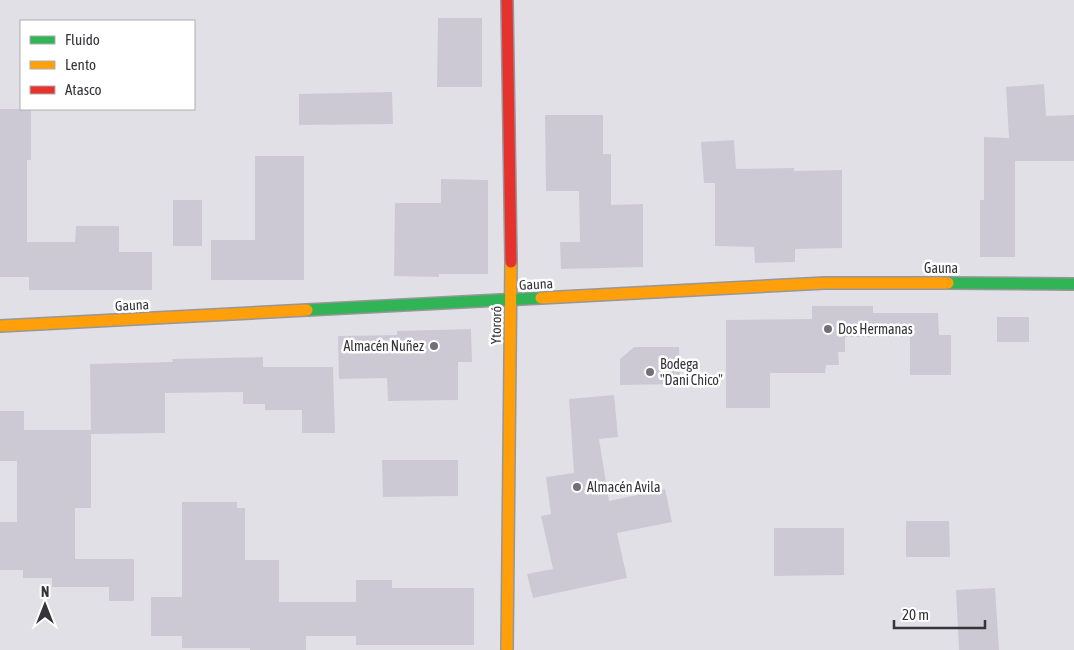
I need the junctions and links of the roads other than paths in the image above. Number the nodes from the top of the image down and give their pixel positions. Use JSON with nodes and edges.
{"nodes":[{"id":1,"x":507,"y":0,"type":"edge"},
{"id":2,"x":1074,"y":284,"type":"edge"},
{"id":3,"x":512,"y":300,"type":"junction"},
{"id":4,"x":0,"y":326,"type":"edge"},
{"id":5,"x":507,"y":650,"type":"edge"}],
"edges":[{"from":1,"to":3,"type":"street","name":"Ytororó"},
{"from":2,"to":3,"type":"street","name":"Gauna"},
{"from":3,"to":4,"type":"street","name":"Gauna"},
{"from":3,"to":5,"type":"street","name":"Ytororó"}]}
